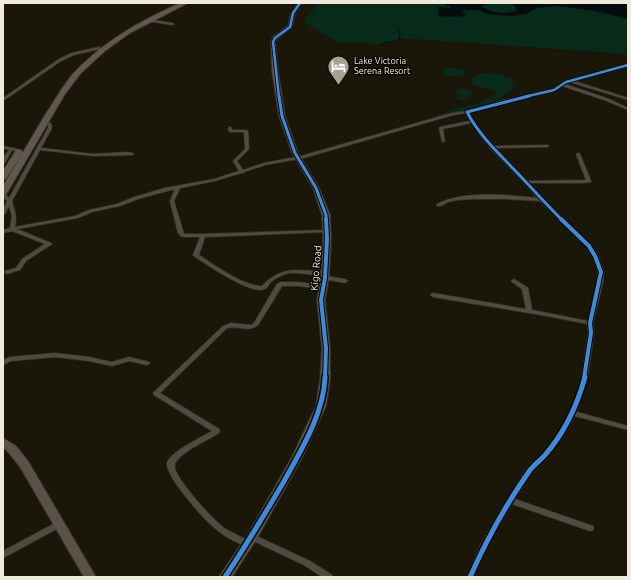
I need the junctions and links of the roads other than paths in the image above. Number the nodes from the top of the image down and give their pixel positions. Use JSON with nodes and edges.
{"nodes":[{"id":1,"x":179,"y":3,"type":"edge"},
{"id":2,"x":185,"y":3,"type":"edge"},
{"id":3,"x":300,"y":3,"type":"edge"},
{"id":4,"x":148,"y":20,"type":"junction"},
{"id":5,"x":172,"y":24,"type":"dead end"},
{"id":6,"x":99,"y":48,"type":"junction"},
{"id":7,"x":628,"y":65,"type":"edge"},
{"id":8,"x":570,"y":81,"type":"junction"},
{"id":9,"x":563,"y":85,"type":"junction"},
{"id":10,"x":628,"y":99,"type":"edge"},
{"id":11,"x":3,"y":100,"type":"edge"},
{"id":12,"x":628,"y":109,"type":"edge"},
{"id":13,"x":467,"y":112,"type":"junction"},
{"id":14,"x":472,"y":122,"type":"junction"},
{"id":15,"x":44,"y":123,"type":"junction"},
{"id":16,"x":230,"y":128,"type":"dead end"},
{"id":17,"x":443,"y":141,"type":"dead end"},
{"id":18,"x":547,"y":146,"type":"dead end"},
{"id":19,"x":3,"y":147,"type":"edge"},
{"id":20,"x":492,"y":147,"type":"junction"},
{"id":21,"x":39,"y":148,"type":"junction"},
{"id":22,"x":11,"y":149,"type":"junction"},
{"id":23,"x":20,"y":151,"type":"junction"},
{"id":24,"x":132,"y":154,"type":"dead end"},
{"id":25,"x":578,"y":154,"type":"dead end"},
{"id":26,"x":297,"y":158,"type":"junction"},
{"id":27,"x":3,"y":162,"type":"edge"},
{"id":28,"x":242,"y":172,"type":"junction"},
{"id":29,"x":3,"y":177,"type":"edge"},
{"id":30,"x":526,"y":182,"type":"junction"},
{"id":31,"x":178,"y":187,"type":"junction"},
{"id":32,"x":3,"y":194,"type":"edge"},
{"id":33,"x":541,"y":200,"type":"junction"},
{"id":34,"x":10,"y":201,"type":"junction"},
{"id":35,"x":439,"y":204,"type":"dead end"},
{"id":36,"x":3,"y":212,"type":"edge"},
{"id":37,"x":12,"y":229,"type":"junction"},
{"id":38,"x":326,"y":231,"type":"junction"},
{"id":39,"x":3,"y":232,"type":"edge"},
{"id":40,"x":203,"y":236,"type":"junction"},
{"id":41,"x":7,"y":272,"type":"dead end"},
{"id":42,"x":325,"y":276,"type":"junction"},
{"id":43,"x":345,"y":281,"type":"dead end"},
{"id":44,"x":514,"y":281,"type":"dead end"},
{"id":45,"x":324,"y":287,"type":"junction"},
{"id":46,"x":433,"y":295,"type":"dead end"},
{"id":47,"x":529,"y":311,"type":"junction"},
{"id":48,"x":590,"y":323,"type":"junction"},
{"id":49,"x":3,"y":363,"type":"edge"},
{"id":50,"x":147,"y":363,"type":"dead end"},
{"id":51,"x":572,"y":413,"type":"junction"},
{"id":52,"x":628,"y":428,"type":"edge"},
{"id":53,"x":3,"y":442,"type":"edge"},
{"id":54,"x":512,"y":500,"type":"junction"},
{"id":55,"x":59,"y":524,"type":"junction"},
{"id":56,"x":590,"y":528,"type":"dead end"},
{"id":57,"x":250,"y":540,"type":"junction"},
{"id":58,"x":3,"y":555,"type":"edge"},
{"id":59,"x":90,"y":577,"type":"edge"},
{"id":60,"x":225,"y":577,"type":"edge"},
{"id":61,"x":329,"y":577,"type":"edge"},
{"id":62,"x":470,"y":577,"type":"edge"}],
"edges":[{"from":1,"to":6,"type":"highway"},
{"from":2,"to":4,"type":"highway"},
{"from":3,"to":26,"type":"street","name":"Kigo Road"},
{"from":4,"to":5,"type":"street"},
{"from":4,"to":15,"type":"highway"},
{"from":6,"to":11,"type":"street"},
{"from":6,"to":23,"type":"highway"},
{"from":7,"to":8,"type":"street"},
{"from":8,"to":9,"type":"street"},
{"from":8,"to":10,"type":"street"},
{"from":9,"to":12,"type":"street"},
{"from":9,"to":13,"type":"street"},
{"from":13,"to":14,"type":"street"},
{"from":13,"to":26,"type":"street"},
{"from":14,"to":17,"type":"street"},
{"from":14,"to":20,"type":"street"},
{"from":15,"to":21,"type":"street"},
{"from":15,"to":32,"type":"highway"},
{"from":16,"to":28,"type":"street"},
{"from":18,"to":20,"type":"street"},
{"from":19,"to":22,"type":"street"},
{"from":20,"to":30,"type":"street"},
{"from":21,"to":24,"type":"street"},
{"from":21,"to":34,"type":"street"},
{"from":22,"to":23,"type":"street"},
{"from":22,"to":27,"type":"street"},
{"from":23,"to":29,"type":"highway"},
{"from":25,"to":30,"type":"street"},
{"from":26,"to":28,"type":"street"},
{"from":26,"to":38,"type":"street","name":"Kigo Road"},
{"from":28,"to":31,"type":"street"},
{"from":30,"to":33,"type":"street"},
{"from":31,"to":37,"type":"street"},
{"from":31,"to":40,"type":"street"},
{"from":32,"to":34,"type":"street"},
{"from":33,"to":35,"type":"street"},
{"from":33,"to":48,"type":"street"},
{"from":34,"to":36,"type":"street"},
{"from":34,"to":37,"type":"street"},
{"from":37,"to":39,"type":"street"},
{"from":37,"to":41,"type":"street"},
{"from":38,"to":40,"type":"street"},
{"from":38,"to":42,"type":"street","name":"Kigo Road"},
{"from":40,"to":42,"type":"street"},
{"from":42,"to":43,"type":"street"},
{"from":42,"to":45,"type":"street","name":"Kigo Road"},
{"from":44,"to":47,"type":"street"},
{"from":45,"to":57,"type":"street","name":"Kigo Road"},
{"from":45,"to":57,"type":"street"},
{"from":46,"to":47,"type":"street"},
{"from":47,"to":48,"type":"street"},
{"from":48,"to":51,"type":"street"},
{"from":49,"to":50,"type":"street"},
{"from":51,"to":52,"type":"street"},
{"from":51,"to":54,"type":"street"},
{"from":53,"to":55,"type":"street"},
{"from":54,"to":56,"type":"street"},
{"from":54,"to":62,"type":"street"},
{"from":55,"to":58,"type":"street"},
{"from":55,"to":59,"type":"street"},
{"from":57,"to":60,"type":"street","name":"Kigo Road"},
{"from":57,"to":61,"type":"street"}]}
